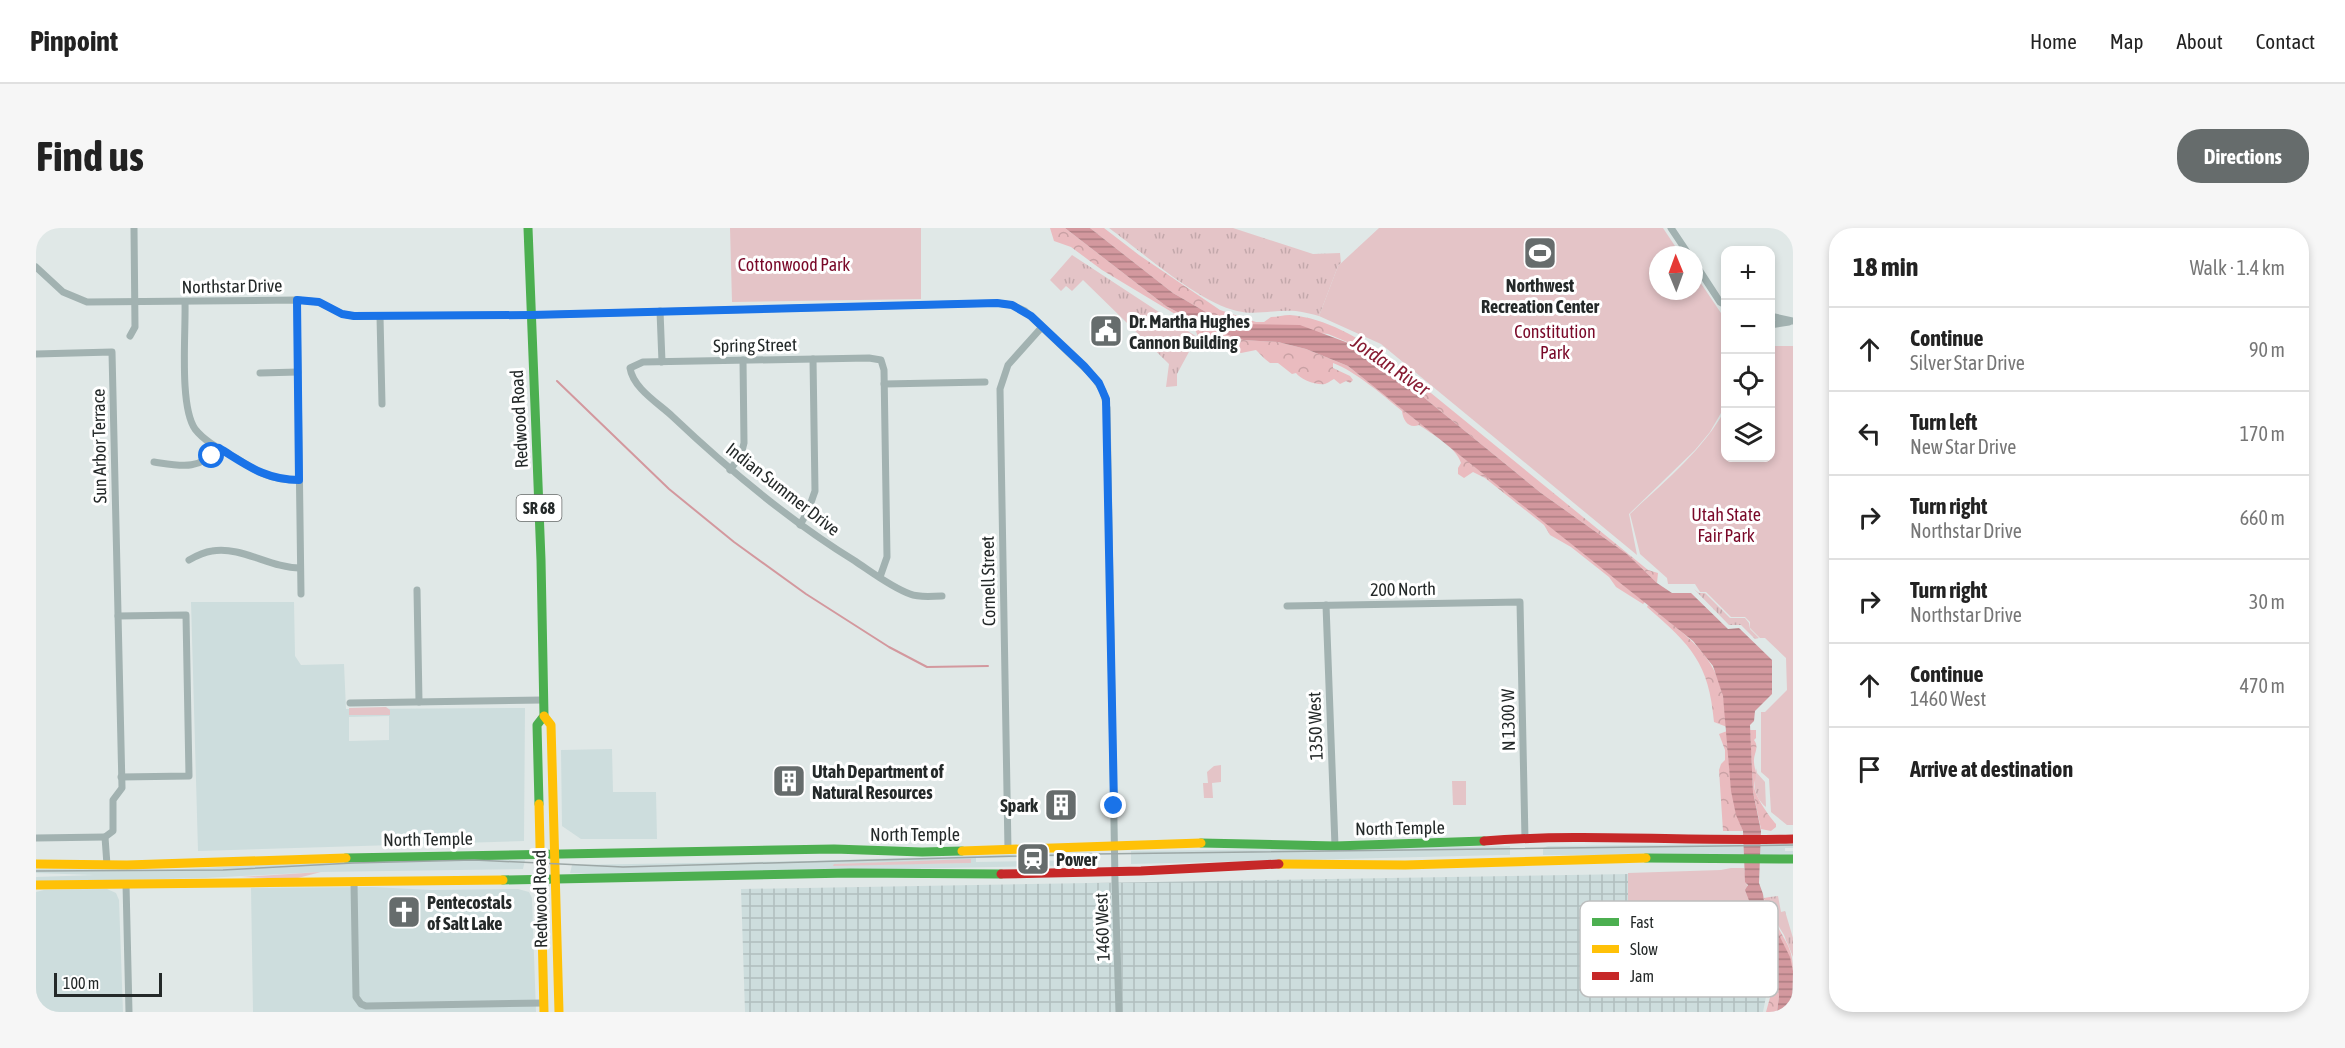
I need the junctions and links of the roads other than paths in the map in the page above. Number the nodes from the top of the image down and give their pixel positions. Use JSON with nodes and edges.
{"nodes":[{"id":1,"x":134,"y":228,"type":"edge"},
{"id":2,"x":528,"y":228,"type":"edge"},
{"id":3,"x":1671,"y":228,"type":"edge"},
{"id":4,"x":1683,"y":246,"type":"edge"},
{"id":5,"x":36,"y":267,"type":"edge"},
{"id":6,"x":1703,"y":275,"type":"edge"},
{"id":7,"x":297,"y":300,"type":"junction"},
{"id":8,"x":1721,"y":301,"type":"edge"},
{"id":9,"x":184,"y":302,"type":"junction"},
{"id":10,"x":135,"y":303,"type":"junction"},
{"id":11,"x":660,"y":311,"type":"junction"},
{"id":12,"x":531,"y":315,"type":"junction"},
{"id":13,"x":380,"y":316,"type":"junction"},
{"id":14,"x":1775,"y":321,"type":"edge"},
{"id":15,"x":1793,"y":322,"type":"edge"},
{"id":16,"x":1042,"y":327,"type":"junction"},
{"id":17,"x":130,"y":336,"type":"dead end"},
{"id":18,"x":36,"y":354,"type":"edge"},
{"id":19,"x":813,"y":359,"type":"junction"},
{"id":20,"x":743,"y":360,"type":"junction"},
{"id":21,"x":662,"y":362,"type":"junction"},
{"id":22,"x":630,"y":368,"type":"joint"},
{"id":23,"x":298,"y":372,"type":"junction"},
{"id":24,"x":260,"y":373,"type":"dead end"},
{"id":25,"x":985,"y":382,"type":"dead end"},
{"id":26,"x":884,"y":384,"type":"junction"},
{"id":27,"x":382,"y":404,"type":"dead end"},
{"id":28,"x":219,"y":448,"type":"junction"},
{"id":29,"x":154,"y":462,"type":"dead end"},
{"id":30,"x":730,"y":470,"type":"junction"},
{"id":31,"x":299,"y":480,"type":"junction"},
{"id":32,"x":800,"y":525,"type":"junction"},
{"id":33,"x":189,"y":560,"type":"dead end"},
{"id":34,"x":300,"y":568,"type":"junction"},
{"id":35,"x":880,"y":577,"type":"junction"},
{"id":36,"x":417,"y":590,"type":"dead end"},
{"id":37,"x":301,"y":594,"type":"dead end"},
{"id":38,"x":942,"y":596,"type":"dead end"},
{"id":39,"x":1520,"y":602,"type":"joint"},
{"id":40,"x":1287,"y":606,"type":"dead end"},
{"id":41,"x":1326,"y":606,"type":"junction"},
{"id":42,"x":118,"y":616,"type":"junction"},
{"id":43,"x":543,"y":700,"type":"junction"},
{"id":44,"x":419,"y":702,"type":"junction"},
{"id":45,"x":350,"y":703,"type":"dead end"},
{"id":46,"x":544,"y":716,"type":"junction"},
{"id":47,"x":122,"y":777,"type":"junction"},
{"id":48,"x":105,"y":837,"type":"junction"},
{"id":49,"x":36,"y":838,"type":"edge"},
{"id":50,"x":1525,"y":839,"type":"junction"},
{"id":51,"x":1793,"y":839,"type":"edge"},
{"id":52,"x":1115,"y":844,"type":"junction"},
{"id":53,"x":1335,"y":846,"type":"junction"},
{"id":54,"x":1008,"y":850,"type":"junction"},
{"id":55,"x":540,"y":854,"type":"junction"},
{"id":56,"x":555,"y":855,"type":"junction"},
{"id":57,"x":1793,"y":859,"type":"edge"},
{"id":58,"x":36,"y":864,"type":"edge"},
{"id":59,"x":107,"y":865,"type":"junction"},
{"id":60,"x":1115,"y":872,"type":"junction"},
{"id":61,"x":540,"y":879,"type":"junction"},
{"id":62,"x":555,"y":879,"type":"junction"},
{"id":63,"x":354,"y":883,"type":"junction"},
{"id":64,"x":126,"y":884,"type":"junction"},
{"id":65,"x":36,"y":885,"type":"edge"},
{"id":66,"x":544,"y":1007,"type":"edge"},
{"id":67,"x":129,"y":1012,"type":"edge"},
{"id":68,"x":559,"y":1012,"type":"edge"},
{"id":69,"x":1119,"y":1012,"type":"edge"}],
"edges":[{"from":1,"to":10,"type":"street"},
{"from":2,"to":12,"type":"main road","name":"Redwood Road","number":"SR 68"},
{"from":3,"to":4,"type":"street"},
{"from":5,"to":10,"type":"street","name":"Northstar Drive"},
{"from":6,"to":8,"type":"street"},
{"from":7,"to":9,"type":"street","name":"Northstar Drive"},
{"from":7,"to":13,"type":"street","name":"Northstar Drive"},
{"from":7,"to":23,"type":"street"},
{"from":9,"to":10,"type":"street","name":"Northstar Drive"},
{"from":9,"to":28,"type":"street"},
{"from":10,"to":17,"type":"street"},
{"from":11,"to":12,"type":"street","name":"Northstar Drive"},
{"from":11,"to":16,"type":"street","name":"Northstar Drive"},
{"from":11,"to":21,"type":"street"},
{"from":12,"to":13,"type":"street","name":"Northstar Drive"},
{"from":12,"to":43,"type":"main road","name":"Redwood Road","number":"SR 68"},
{"from":13,"to":27,"type":"street"},
{"from":14,"to":15,"type":"street"},
{"from":16,"to":52,"type":"street","name":"1460 West"},
{"from":16,"to":54,"type":"street","name":"Cornell Street"},
{"from":18,"to":42,"type":"street","name":"Sun Arbor Terrace"},
{"from":19,"to":20,"type":"street","name":"Spring Street"},
{"from":19,"to":26,"type":"street","name":"Spring Street"},
{"from":19,"to":32,"type":"street"},
{"from":20,"to":21,"type":"street","name":"Spring Street"},
{"from":20,"to":30,"type":"street"},
{"from":21,"to":22,"type":"street","name":"Spring Street"},
{"from":22,"to":30,"type":"street","name":"Indian Summer Drive"},
{"from":23,"to":24,"type":"street"},
{"from":23,"to":31,"type":"street"},
{"from":25,"to":26,"type":"street"},
{"from":26,"to":35,"type":"street"},
{"from":28,"to":29,"type":"street"},
{"from":28,"to":31,"type":"street"},
{"from":30,"to":32,"type":"street","name":"Indian Summer Drive"},
{"from":31,"to":34,"type":"street"},
{"from":32,"to":35,"type":"street","name":"Indian Summer Drive"},
{"from":33,"to":34,"type":"street"},
{"from":34,"to":37,"type":"street"},
{"from":35,"to":38,"type":"street","name":"Indian Summer Drive"},
{"from":36,"to":44,"type":"street"},
{"from":39,"to":41,"type":"street","name":"200 North"},
{"from":39,"to":50,"type":"street","name":"N 1300 W"},
{"from":40,"to":41,"type":"street","name":"200 North"},
{"from":41,"to":53,"type":"street","name":"1350 West"},
{"from":42,"to":47,"type":"street","name":"Sun Arbor Terrace"},
{"from":42,"to":47,"type":"street"},
{"from":43,"to":44,"type":"street"},
{"from":43,"to":46,"type":"main road","name":"Redwood Road","number":"SR 68"},
{"from":44,"to":45,"type":"street"},
{"from":46,"to":55,"type":"main road","name":"Redwood Road","number":"SR 68"},
{"from":46,"to":56,"type":"main road","name":"Redwood Road","number":"SR 68"},
{"from":47,"to":48,"type":"street","name":"Sun Arbor Terrace"},
{"from":48,"to":49,"type":"street"},
{"from":48,"to":59,"type":"street","name":"Sun Arbor Terrace"},
{"from":50,"to":51,"type":"main road","name":"North Temple"},
{"from":50,"to":53,"type":"main road","name":"North Temple"},
{"from":52,"to":53,"type":"main road","name":"North Temple"},
{"from":52,"to":54,"type":"main road","name":"North Temple"},
{"from":52,"to":60,"type":"street","name":"1460 West"},
{"from":54,"to":56,"type":"main road","name":"North Temple"},
{"from":55,"to":56,"type":"main road","name":"North Temple"},
{"from":55,"to":59,"type":"main road","name":"North Temple"},
{"from":55,"to":61,"type":"main road","name":"Redwood Road","number":"SR 68"},
{"from":56,"to":62,"type":"main road","name":"Redwood Road","number":"SR 68"},
{"from":57,"to":60,"type":"main road","name":"North Temple"},
{"from":58,"to":59,"type":"main road","name":"North Temple"},
{"from":60,"to":62,"type":"main road","name":"North Temple"},
{"from":60,"to":69,"type":"street","name":"1460 West"},
{"from":61,"to":62,"type":"main road","name":"North Temple"},
{"from":61,"to":63,"type":"main road","name":"North Temple"},
{"from":61,"to":66,"type":"main road","name":"Redwood Road","number":"SR 68"},
{"from":62,"to":68,"type":"main road","name":"Redwood Road","number":"SR 68"},
{"from":63,"to":64,"type":"main road","name":"North Temple"},
{"from":63,"to":66,"type":"street"},
{"from":64,"to":65,"type":"main road","name":"North Temple"},
{"from":64,"to":67,"type":"street"}]}
